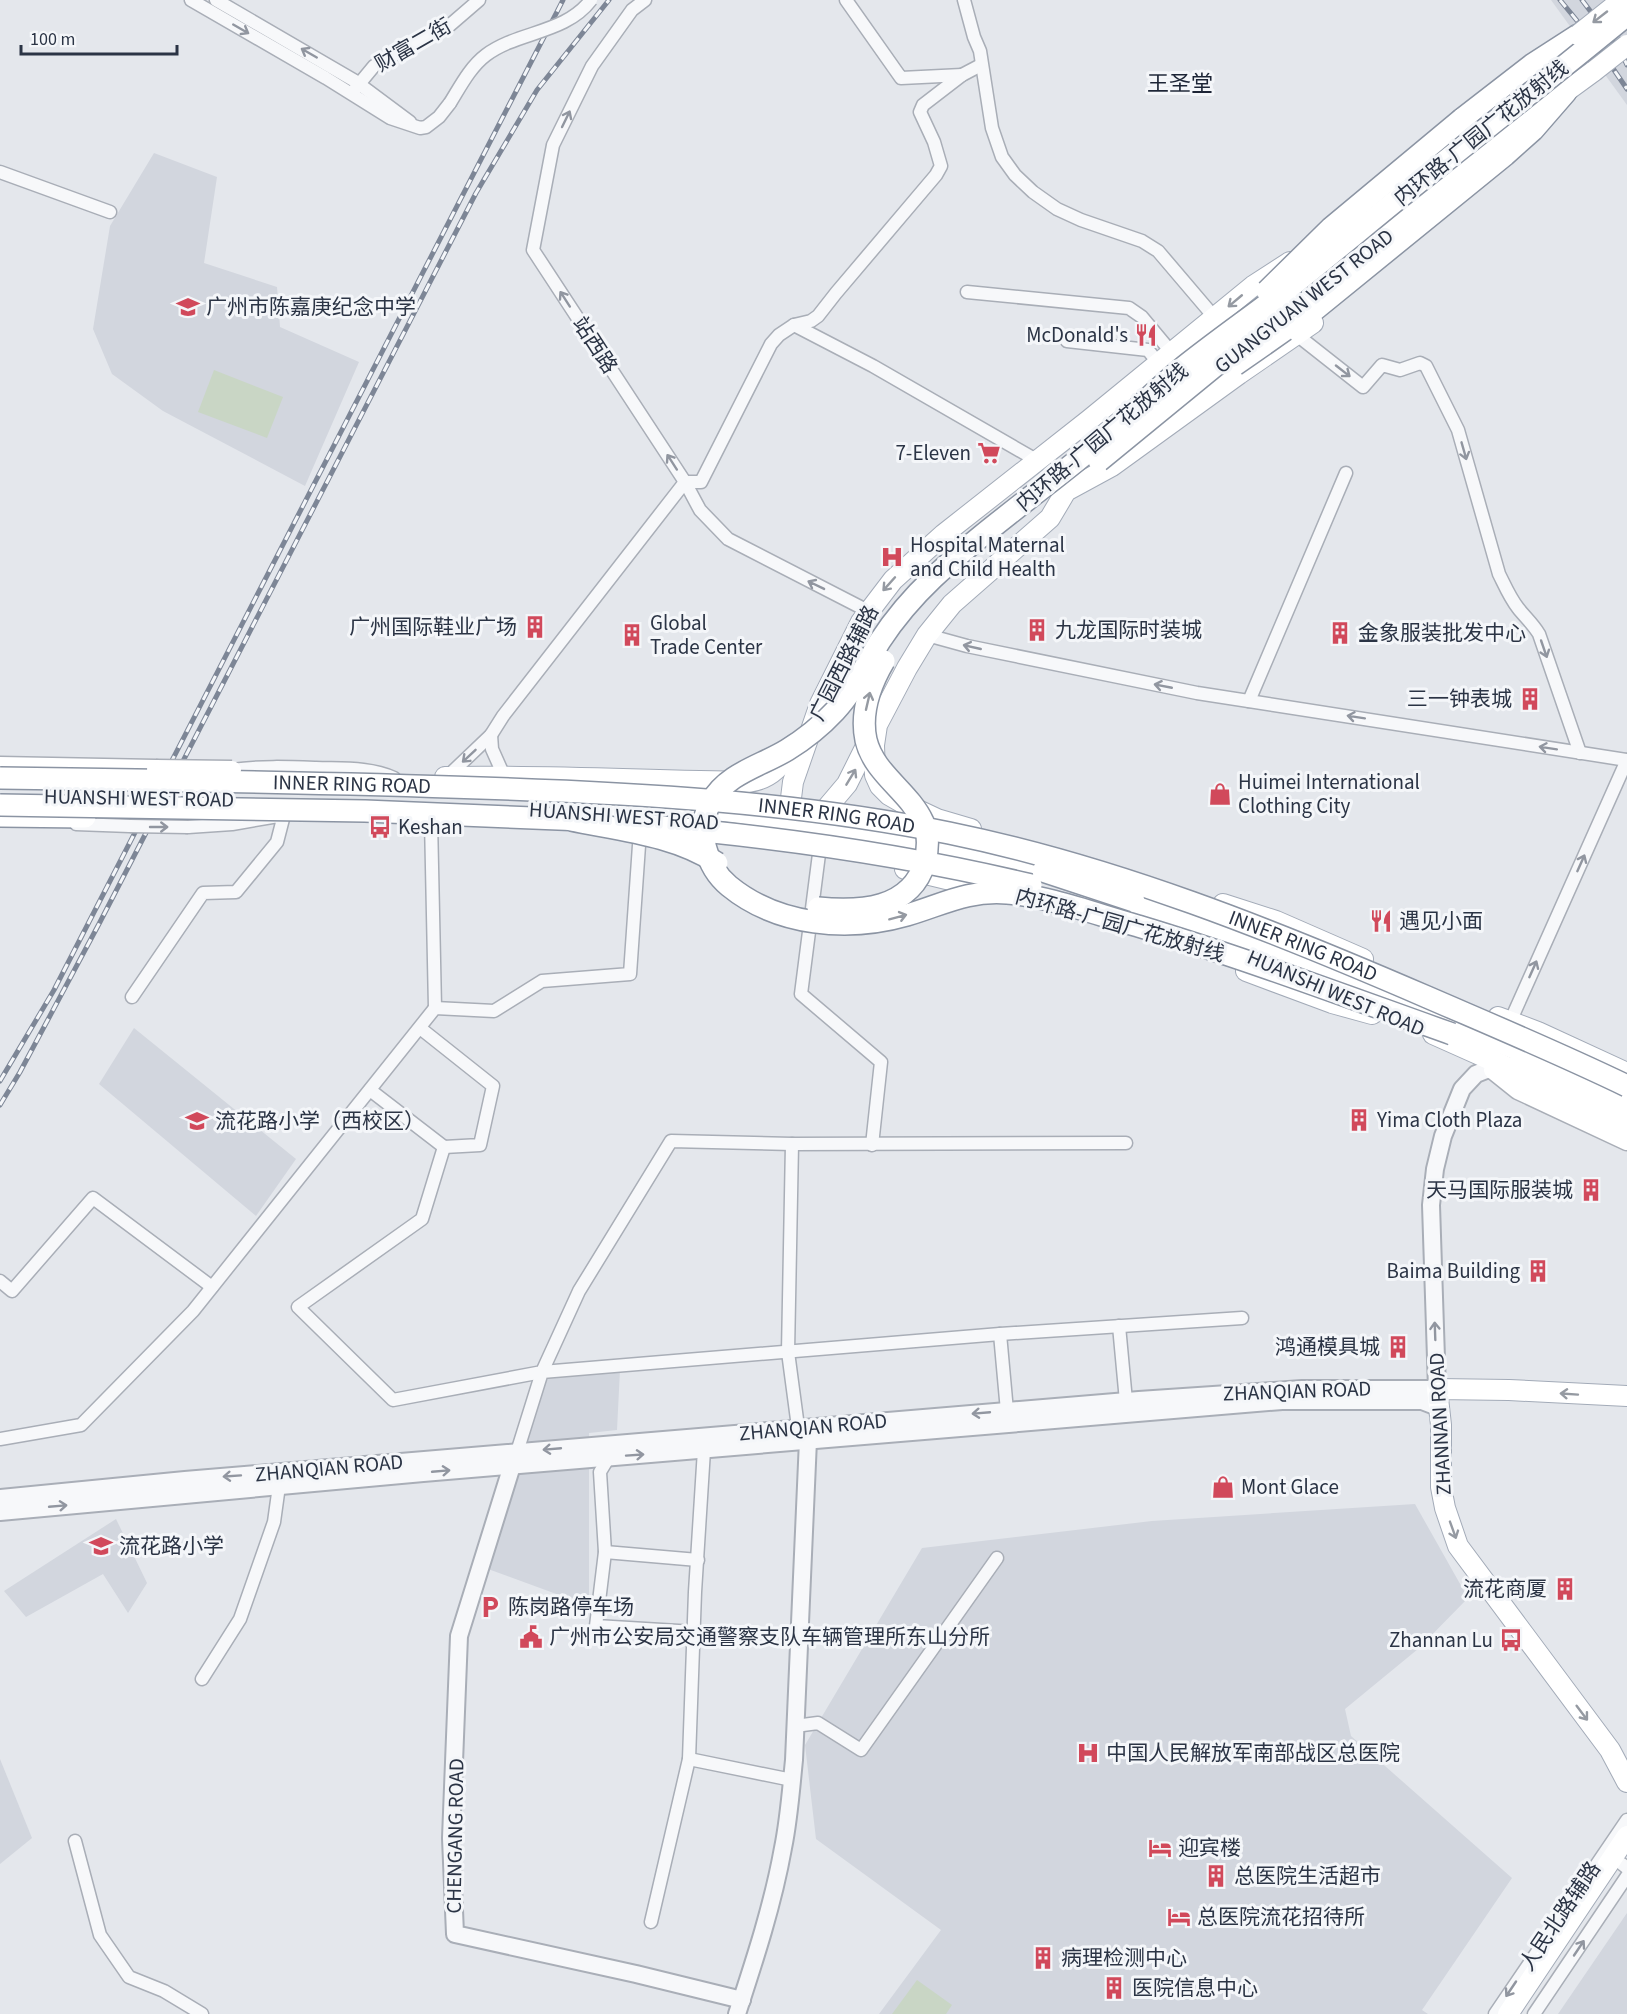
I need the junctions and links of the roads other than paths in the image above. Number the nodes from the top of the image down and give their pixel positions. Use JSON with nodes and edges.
{"nodes":[{"id":1,"x":191,"y":0,"type":"edge"},
{"id":2,"x":216,"y":0,"type":"edge"},
{"id":3,"x":479,"y":0,"type":"edge"},
{"id":4,"x":591,"y":0,"type":"edge"},
{"id":5,"x":645,"y":0,"type":"edge"},
{"id":6,"x":846,"y":0,"type":"edge"},
{"id":7,"x":964,"y":0,"type":"edge"},
{"id":8,"x":1622,"y":0,"type":"edge"},
{"id":9,"x":1627,"y":15,"type":"edge"},
{"id":10,"x":1627,"y":33,"type":"edge"},
{"id":11,"x":1578,"y":35,"type":"junction"},
{"id":12,"x":1627,"y":45,"type":"edge"},
{"id":13,"x":981,"y":65,"type":"junction"},
{"id":14,"x":962,"y":75,"type":"junction"},
{"id":15,"x":355,"y":89,"type":"junction"},
{"id":16,"x":1566,"y":92,"type":"junction"},
{"id":17,"x":0,"y":172,"type":"edge"},
{"id":18,"x":110,"y":212,"type":"dead end"},
{"id":19,"x":1338,"y":239,"type":"junction"},
{"id":20,"x":967,"y":292,"type":"dead end"},
{"id":21,"x":1291,"y":312,"type":"junction"},
{"id":22,"x":794,"y":325,"type":"junction"},
{"id":23,"x":1219,"y":327,"type":"junction"},
{"id":24,"x":1297,"y":335,"type":"junction"},
{"id":25,"x":1067,"y":342,"type":"dead end"},
{"id":26,"x":1264,"y":357,"type":"junction"},
{"id":27,"x":1169,"y":363,"type":"junction"},
{"id":28,"x":1116,"y":447,"type":"junction"},
{"id":29,"x":1070,"y":448,"type":"junction"},
{"id":30,"x":1038,"y":461,"type":"junction"},
{"id":31,"x":1347,"y":473,"type":"dead end"},
{"id":32,"x":685,"y":482,"type":"junction"},
{"id":33,"x":1066,"y":491,"type":"junction"},
{"id":34,"x":868,"y":611,"type":"junction"},
{"id":35,"x":927,"y":635,"type":"junction"},
{"id":36,"x":1249,"y":701,"type":"junction"},
{"id":37,"x":820,"y":704,"type":"junction"},
{"id":38,"x":877,"y":725,"type":"junction"},
{"id":39,"x":491,"y":735,"type":"junction"},
{"id":40,"x":1580,"y":753,"type":"junction"},
{"id":41,"x":1627,"y":760,"type":"edge"},
{"id":42,"x":0,"y":766,"type":"edge"},
{"id":43,"x":232,"y":770,"type":"junction"},
{"id":44,"x":253,"y":772,"type":"junction"},
{"id":45,"x":508,"y":776,"type":"junction"},
{"id":46,"x":121,"y":777,"type":"junction"},
{"id":47,"x":447,"y":777,"type":"junction"},
{"id":48,"x":0,"y":778,"type":"edge"},
{"id":49,"x":631,"y":781,"type":"junction"},
{"id":50,"x":0,"y":784,"type":"edge"},
{"id":51,"x":389,"y":785,"type":"junction"},
{"id":52,"x":299,"y":788,"type":"junction"},
{"id":53,"x":0,"y":796,"type":"edge"},
{"id":54,"x":512,"y":797,"type":"junction"},
{"id":55,"x":211,"y":799,"type":"junction"},
{"id":56,"x":592,"y":801,"type":"junction"},
{"id":57,"x":143,"y":802,"type":"junction"},
{"id":58,"x":0,"y":805,"type":"edge"},
{"id":59,"x":0,"y":811,"type":"edge"},
{"id":60,"x":675,"y":812,"type":"junction"},
{"id":61,"x":285,"y":815,"type":"junction"},
{"id":62,"x":0,"y":816,"type":"edge"},
{"id":63,"x":85,"y":817,"type":"joint"},
{"id":64,"x":431,"y":820,"type":"junction"},
{"id":65,"x":571,"y":820,"type":"junction"},
{"id":66,"x":0,"y":824,"type":"edge"},
{"id":67,"x":640,"y":831,"type":"junction"},
{"id":68,"x":816,"y":836,"type":"junction"},
{"id":69,"x":1092,"y":860,"type":"junction"},
{"id":70,"x":1086,"y":880,"type":"junction"},
{"id":71,"x":1060,"y":887,"type":"junction"},
{"id":72,"x":1053,"y":906,"type":"junction"},
{"id":73,"x":817,"y":908,"type":"joint"},
{"id":74,"x":1168,"y":934,"type":"junction"},
{"id":75,"x":132,"y":997,"type":"dead end"},
{"id":76,"x":435,"y":1008,"type":"junction"},
{"id":77,"x":1406,"y":1012,"type":"junction"},
{"id":78,"x":1510,"y":1022,"type":"junction"},
{"id":79,"x":420,"y":1028,"type":"junction"},
{"id":80,"x":1457,"y":1041,"type":"junction"},
{"id":81,"x":1545,"y":1061,"type":"junction"},
{"id":82,"x":1493,"y":1070,"type":"junction"},
{"id":83,"x":1627,"y":1073,"type":"edge"},
{"id":84,"x":1522,"y":1083,"type":"joint"},
{"id":85,"x":1627,"y":1086,"type":"edge"},
{"id":86,"x":370,"y":1090,"type":"junction"},
{"id":87,"x":1627,"y":1097,"type":"edge"},
{"id":88,"x":1627,"y":1112,"type":"edge"},
{"id":89,"x":1627,"y":1121,"type":"edge"},
{"id":90,"x":1627,"y":1130,"type":"edge"},
{"id":91,"x":1627,"y":1141,"type":"edge"},
{"id":92,"x":1126,"y":1143,"type":"dead end"},
{"id":93,"x":792,"y":1144,"type":"junction"},
{"id":94,"x":872,"y":1145,"type":"junction"},
{"id":95,"x":444,"y":1147,"type":"junction"},
{"id":96,"x":0,"y":1281,"type":"edge"},
{"id":97,"x":212,"y":1287,"type":"junction"},
{"id":98,"x":1242,"y":1318,"type":"dead end"},
{"id":99,"x":1119,"y":1326,"type":"junction"},
{"id":100,"x":1000,"y":1334,"type":"junction"},
{"id":101,"x":789,"y":1352,"type":"junction"},
{"id":102,"x":542,"y":1372,"type":"junction"},
{"id":103,"x":1437,"y":1389,"type":"junction"},
{"id":104,"x":1627,"y":1396,"type":"edge"},
{"id":105,"x":1126,"y":1401,"type":"junction"},
{"id":106,"x":1007,"y":1411,"type":"junction"},
{"id":107,"x":1439,"y":1411,"type":"junction"},
{"id":108,"x":803,"y":1434,"type":"junction"},
{"id":109,"x":0,"y":1439,"type":"edge"},
{"id":110,"x":704,"y":1450,"type":"junction"},
{"id":111,"x":608,"y":1451,"type":"junction"},
{"id":112,"x":515,"y":1459,"type":"junction"},
{"id":113,"x":279,"y":1486,"type":"junction"},
{"id":114,"x":0,"y":1498,"type":"edge"},
{"id":115,"x":0,"y":1512,"type":"edge"},
{"id":116,"x":605,"y":1552,"type":"junction"},
{"id":117,"x":997,"y":1558,"type":"dead end"},
{"id":118,"x":698,"y":1560,"type":"junction"},
{"id":119,"x":694,"y":1632,"type":"junction"},
{"id":120,"x":202,"y":1680,"type":"dead end"},
{"id":121,"x":795,"y":1726,"type":"junction"},
{"id":122,"x":689,"y":1759,"type":"junction"},
{"id":123,"x":1620,"y":1760,"type":"edge"},
{"id":124,"x":792,"y":1780,"type":"junction"},
{"id":125,"x":1627,"y":1782,"type":"edge"},
{"id":126,"x":1627,"y":1820,"type":"edge"},
{"id":127,"x":1627,"y":1836,"type":"edge"},
{"id":128,"x":75,"y":1841,"type":"dead end"},
{"id":129,"x":1626,"y":1866,"type":"edge"},
{"id":130,"x":1570,"y":1911,"type":"junction"},
{"id":131,"x":651,"y":1922,"type":"dead end"},
{"id":132,"x":740,"y":2007,"type":"edge"},
{"id":133,"x":202,"y":2014,"type":"edge"},
{"id":134,"x":1495,"y":2014,"type":"edge"},
{"id":135,"x":1508,"y":2014,"type":"edge"},
{"id":136,"x":1521,"y":2014,"type":"edge"},
{"id":137,"x":1534,"y":2014,"type":"edge"}],
"edges":[{"from":1,"to":15,"type":"street","one_way":true},
{"from":15,"to":2,"type":"street","one_way":true},
{"from":3,"to":15,"type":"street","name":"财富二街"},
{"from":4,"to":15,"type":"street","bridge":true},
{"from":32,"to":5,"type":"street","name":"站西路","one_way":true},
{"from":6,"to":14,"type":"street"},
{"from":7,"to":13,"type":"street"},
{"from":8,"to":11,"type":"main road","name":"GUANGYUAN WEST ROAD","one_way":true,"bridge":true},
{"from":9,"to":23,"type":"highway","name":"内环路-广园广花放射线","bridge":true},
{"from":10,"to":28,"type":"highway","name":"内环路-广园广花放射线","bridge":true},
{"from":11,"to":19,"type":"main road","name":"GUANGYUAN WEST ROAD"},
{"from":11,"to":23,"type":"highway","bridge":true},
{"from":12,"to":16,"type":"main road","name":"GUANGYUAN WEST ROAD","bridge":true},
{"from":13,"to":14,"type":"street"},
{"from":13,"to":23,"type":"street"},
{"from":14,"to":22,"type":"street"},
{"from":16,"to":21,"type":"main road","name":"GUANGYUAN WEST ROAD"},
{"from":16,"to":24,"type":"main road"},
{"from":16,"to":28,"type":"highway","bridge":true},
{"from":17,"to":18,"type":"street"},
{"from":19,"to":23,"type":"main road","one_way":true},
{"from":19,"to":29,"type":"main road","name":"GUANGYUAN WEST ROAD"},
{"from":20,"to":27,"type":"street"},
{"from":21,"to":26,"type":"main road"},
{"from":21,"to":33,"type":"main road","name":"GUANGYUAN WEST ROAD"},
{"from":22,"to":30,"type":"street"},
{"from":22,"to":32,"type":"street"},
{"from":23,"to":27,"type":"highway","name":"内环路-广园广花放射线","bridge":true},
{"from":24,"to":26,"type":"main road"},
{"from":24,"to":40,"type":"street","one_way":true},
{"from":25,"to":27,"type":"street"},
{"from":26,"to":33,"type":"main road"},
{"from":27,"to":29,"type":"main road"},
{"from":27,"to":51,"type":"highway","bridge":true},
{"from":27,"to":80,"type":"highway","name":"内环路-广园广花放射线","one_way":true,"bridge":true},
{"from":73,"to":28,"type":"highway","name":"内环路-广园广花放射线","one_way":true,"bridge":true},
{"from":29,"to":30,"type":"main road","name":"广园西路辅路"},
{"from":30,"to":34,"type":"main road","name":"广园西路辅路","one_way":true},
{"from":31,"to":36,"type":"street"},
{"from":34,"to":32,"type":"street","name":"站西路","one_way":true},
{"from":32,"to":39,"type":"street"},
{"from":33,"to":35,"type":"main road"},
{"from":34,"to":37,"type":"main road","name":"广园西路辅路"},
{"from":36,"to":35,"type":"street","one_way":true},
{"from":35,"to":38,"type":"main road"},
{"from":40,"to":36,"type":"street","one_way":true},
{"from":37,"to":49,"type":"main road"},
{"from":37,"to":68,"type":"main road","name":"广园西路辅路"},
{"from":68,"to":38,"type":"main road","one_way":true},
{"from":38,"to":69,"type":"main road"},
{"from":39,"to":45,"type":"street"},
{"from":39,"to":47,"type":"street","one_way":true},
{"from":40,"to":41,"type":"street"},
{"from":78,"to":41,"type":"street","one_way":true},
{"from":42,"to":46,"type":"main road"},
{"from":43,"to":44,"type":"main road"},
{"from":43,"to":51,"type":"street"},
{"from":43,"to":57,"type":"main road","bridge":true},
{"from":44,"to":51,"type":"main road"},
{"from":44,"to":52,"type":"main road"},
{"from":45,"to":47,"type":"main road"},
{"from":45,"to":49,"type":"main road"},
{"from":45,"to":54,"type":"street"},
{"from":46,"to":50,"type":"main road","name":"HUANSHI WEST ROAD"},
{"from":46,"to":57,"type":"main road","name":"HUANSHI WEST ROAD"},
{"from":47,"to":51,"type":"main road"},
{"from":48,"to":51,"type":"highway","name":"INNER RING ROAD","bridge":true},
{"from":49,"to":56,"type":"main road"},
{"from":49,"to":60,"type":"main road"},
{"from":51,"to":52,"type":"main road","name":"HUANSHI WEST ROAD"},
{"from":51,"to":54,"type":"main road","name":"HUANSHI WEST ROAD"},
{"from":51,"to":68,"type":"highway","name":"INNER RING ROAD","bridge":true},
{"from":52,"to":55,"type":"main road","name":"HUANSHI WEST ROAD"},
{"from":53,"to":57,"type":"main road","name":"HUANSHI WEST ROAD"},
{"from":54,"to":56,"type":"main road","name":"HUANSHI WEST ROAD"},
{"from":55,"to":57,"type":"main road","name":"HUANSHI WEST ROAD"},
{"from":55,"to":57,"type":"main road"},
{"from":55,"to":60,"type":"main road","name":"HUANSHI WEST ROAD"},
{"from":55,"to":61,"type":"main road"},
{"from":56,"to":60,"type":"main road","name":"HUANSHI WEST ROAD"},
{"from":57,"to":59,"type":"main road"},
{"from":57,"to":61,"type":"street","one_way":true,"bridge":true},
{"from":57,"to":63,"type":"main road"},
{"from":57,"to":66,"type":"street"},
{"from":58,"to":65,"type":"highway","name":"INNER RING ROAD","bridge":true},
{"from":60,"to":68,"type":"main road","name":"HUANSHI WEST ROAD"},
{"from":61,"to":64,"type":"main road"},
{"from":61,"to":75,"type":"street"},
{"from":62,"to":63,"type":"highway"},
{"from":64,"to":67,"type":"main road"},
{"from":64,"to":76,"type":"street"},
{"from":65,"to":73,"type":"highway","name":"INNER RING ROAD","bridge":true},
{"from":65,"to":80,"type":"highway","name":"INNER RING ROAD","bridge":true},
{"from":67,"to":68,"type":"main road"},
{"from":67,"to":76,"type":"street"},
{"from":68,"to":70,"type":"main road","name":"HUANSHI WEST ROAD"},
{"from":68,"to":71,"type":"main road","name":"HUANSHI WEST ROAD"},
{"from":68,"to":72,"type":"main road"},
{"from":68,"to":77,"type":"highway","bridge":true},
{"from":68,"to":85,"type":"highway","name":"INNER RING ROAD","bridge":true},
{"from":68,"to":94,"type":"street"},
{"from":69,"to":70,"type":"main road"},
{"from":69,"to":78,"type":"main road"},
{"from":70,"to":81,"type":"main road","name":"HUANSHI WEST ROAD"},
{"from":71,"to":72,"type":"main road"},
{"from":71,"to":74,"type":"main road","name":"HUANSHI WEST ROAD"},
{"from":72,"to":74,"type":"main road"},
{"from":74,"to":77,"type":"main road","name":"HUANSHI WEST ROAD"},
{"from":76,"to":79,"type":"street"},
{"from":77,"to":80,"type":"main road","name":"HUANSHI WEST ROAD"},
{"from":77,"to":81,"type":"highway"},
{"from":78,"to":83,"type":"main road"},
{"from":79,"to":86,"type":"street"},
{"from":79,"to":95,"type":"street"},
{"from":80,"to":82,"type":"main road"},
{"from":80,"to":88,"type":"highway","name":"INNER RING ROAD"},
{"from":80,"to":89,"type":"main road","name":"HUANSHI WEST ROAD"},
{"from":81,"to":87,"type":"main road","name":"HUANSHI WEST ROAD"},
{"from":82,"to":84,"type":"main road"},
{"from":82,"to":91,"type":"main road"},
{"from":103,"to":82,"type":"street","name":"ZHANNAN ROAD","one_way":true},
{"from":84,"to":90,"type":"highway"},
{"from":86,"to":95,"type":"street"},
{"from":86,"to":97,"type":"street"},
{"from":92,"to":94,"type":"street"},
{"from":93,"to":94,"type":"street"},
{"from":93,"to":101,"type":"street"},
{"from":93,"to":102,"type":"street"},
{"from":95,"to":102,"type":"street"},
{"from":96,"to":97,"type":"street"},
{"from":97,"to":109,"type":"street"},
{"from":98,"to":99,"type":"street"},
{"from":99,"to":100,"type":"street"},
{"from":99,"to":105,"type":"street"},
{"from":100,"to":101,"type":"street"},
{"from":100,"to":106,"type":"street"},
{"from":101,"to":102,"type":"street"},
{"from":101,"to":108,"type":"street"},
{"from":102,"to":112,"type":"street"},
{"from":104,"to":103,"type":"main road","name":"ZHANQIAN ROAD","one_way":true},
{"from":103,"to":105,"type":"street","name":"ZHANQIAN ROAD"},
{"from":103,"to":107,"type":"main road","name":"ZHANNAN ROAD"},
{"from":105,"to":106,"type":"street","name":"ZHANQIAN ROAD"},
{"from":106,"to":108,"type":"street","name":"ZHANQIAN ROAD","one_way":true},
{"from":107,"to":108,"type":"street","name":"ZHANQIAN ROAD"},
{"from":107,"to":123,"type":"main road","name":"ZHANNAN ROAD","one_way":true},
{"from":108,"to":110,"type":"street","name":"ZHANQIAN ROAD"},
{"from":108,"to":111,"type":"street","name":"ZHANQIAN ROAD"},
{"from":108,"to":121,"type":"street"},
{"from":111,"to":110,"type":"street","name":"ZHANQIAN ROAD","one_way":true},
{"from":110,"to":118,"type":"street"},
{"from":111,"to":112,"type":"street","name":"ZHANQIAN ROAD"},
{"from":111,"to":116,"type":"street"},
{"from":113,"to":112,"type":"street","name":"ZHANQIAN ROAD","one_way":true},
{"from":112,"to":114,"type":"street","name":"ZHANQIAN ROAD","one_way":true},
{"from":112,"to":132,"type":"street","name":"CHENGANG ROAD"},
{"from":115,"to":113,"type":"street","name":"ZHANQIAN ROAD","one_way":true},
{"from":113,"to":120,"type":"street"},
{"from":116,"to":118,"type":"street"},
{"from":116,"to":119,"type":"street"},
{"from":117,"to":121,"type":"street"},
{"from":118,"to":119,"type":"street"},
{"from":119,"to":122,"type":"street"},
{"from":121,"to":124,"type":"street"},
{"from":122,"to":124,"type":"street"},
{"from":122,"to":131,"type":"street"},
{"from":123,"to":125,"type":"main road","name":"ZHANNAN ROAD"},
{"from":124,"to":132,"type":"street"},
{"from":126,"to":130,"type":"street","name":"人民北路辅路"},
{"from":127,"to":130,"type":"main road"},
{"from":128,"to":133,"type":"street"},
{"from":129,"to":136,"type":"main road"},
{"from":137,"to":129,"type":"street","name":"人民北路辅路","one_way":true},
{"from":130,"to":134,"type":"street","name":"人民北路辅路","one_way":true},
{"from":130,"to":135,"type":"main road"}]}
